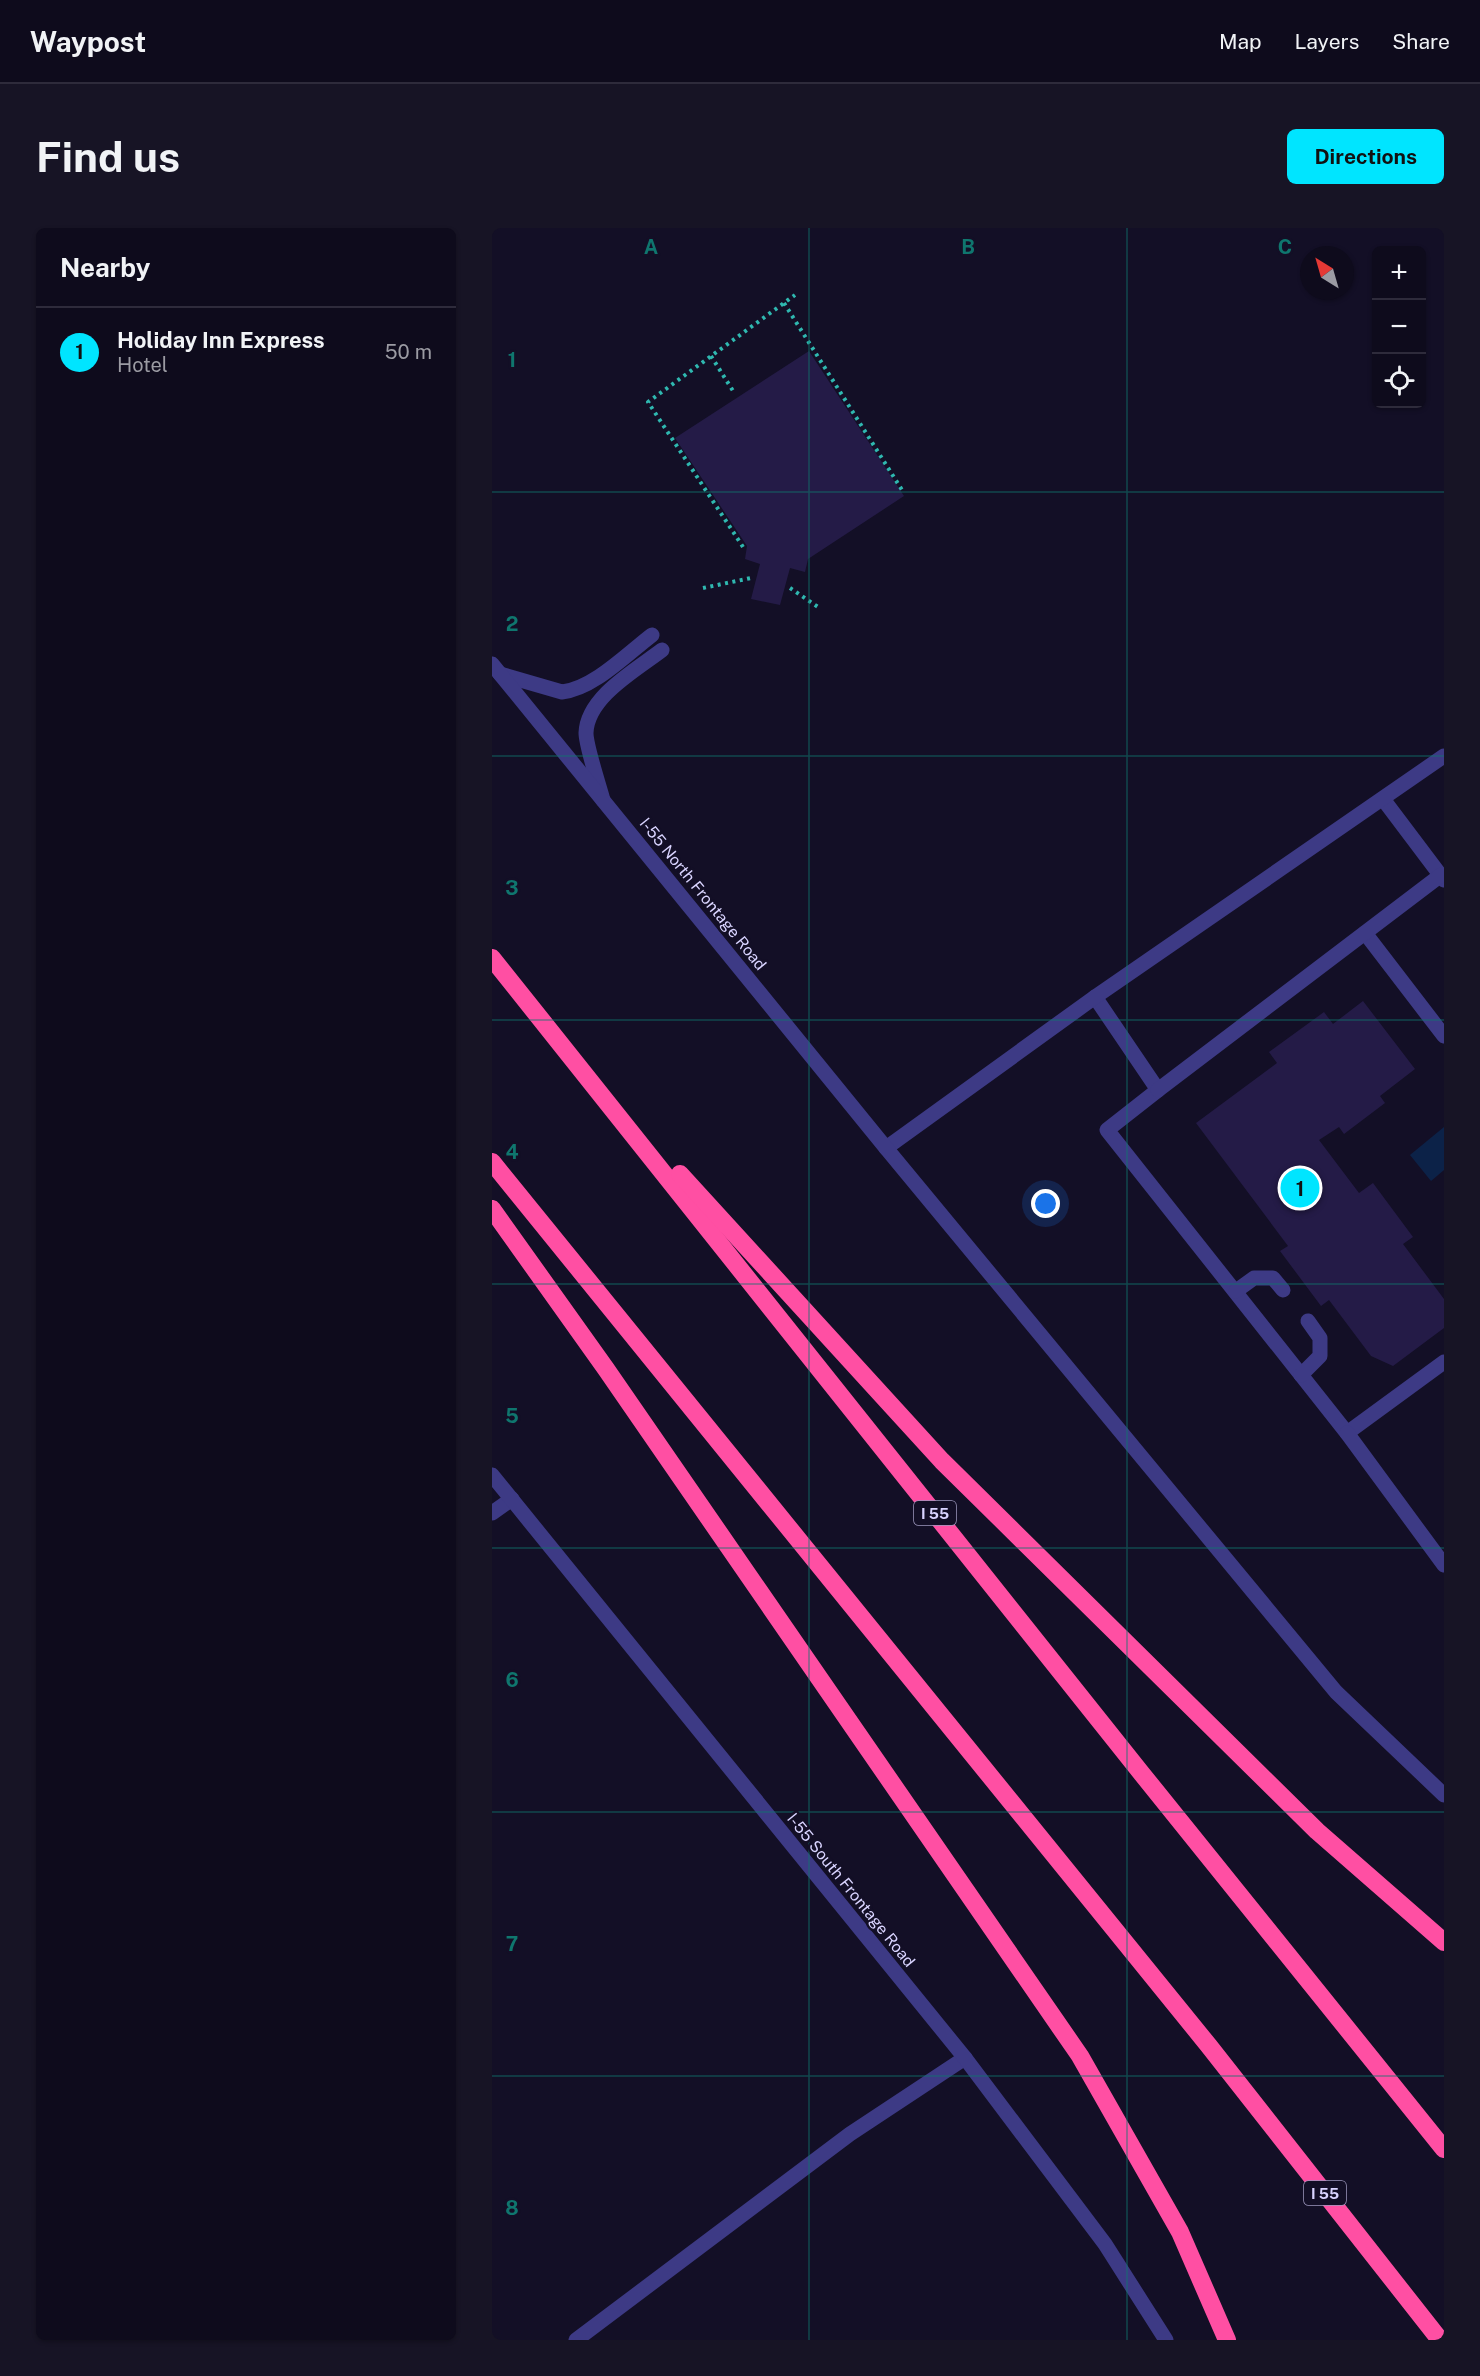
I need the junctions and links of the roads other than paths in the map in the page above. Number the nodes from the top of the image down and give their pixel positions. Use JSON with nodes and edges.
{"nodes":[{"id":1,"x":652,"y":635,"type":"dead end"},
{"id":2,"x":662,"y":650,"type":"dead end"},
{"id":3,"x":496,"y":669,"type":"edge"},
{"id":4,"x":1444,"y":756,"type":"edge"},
{"id":5,"x":1383,"y":798,"type":"junction"},
{"id":6,"x":603,"y":800,"type":"junction"},
{"id":7,"x":1442,"y":877,"type":"edge"},
{"id":8,"x":1365,"y":933,"type":"junction"},
{"id":9,"x":492,"y":958,"type":"edge"},
{"id":10,"x":1095,"y":997,"type":"junction"},
{"id":11,"x":1444,"y":1036,"type":"edge"},
{"id":12,"x":573,"y":1058,"type":"junction"},
{"id":13,"x":1158,"y":1090,"type":"junction"},
{"id":14,"x":886,"y":1148,"type":"junction"},
{"id":15,"x":492,"y":1162,"type":"edge"},
{"id":16,"x":492,"y":1209,"type":"edge"},
{"id":17,"x":1283,"y":1290,"type":"dead end"},
{"id":18,"x":1236,"y":1291,"type":"junction"},
{"id":19,"x":1308,"y":1321,"type":"dead end"},
{"id":20,"x":1444,"y":1362,"type":"edge"},
{"id":21,"x":1301,"y":1375,"type":"junction"},
{"id":22,"x":1347,"y":1433,"type":"junction"},
{"id":23,"x":492,"y":1475,"type":"edge"},
{"id":24,"x":512,"y":1499,"type":"junction"},
{"id":25,"x":492,"y":1514,"type":"edge"},
{"id":26,"x":1444,"y":1565,"type":"edge"},
{"id":27,"x":1444,"y":1795,"type":"edge"},
{"id":28,"x":1444,"y":1942,"type":"edge"},
{"id":29,"x":964,"y":2058,"type":"junction"},
{"id":30,"x":1444,"y":2149,"type":"edge"},
{"id":31,"x":576,"y":2340,"type":"edge"},
{"id":32,"x":1166,"y":2340,"type":"edge"},
{"id":33,"x":1227,"y":2340,"type":"edge"},
{"id":34,"x":1440,"y":2340,"type":"edge"}],
"edges":[{"from":1,"to":3,"type":"street"},
{"from":2,"to":6,"type":"street"},
{"from":3,"to":6,"type":"street","name":"I-55 North Frontage Road"},
{"from":4,"to":5,"type":"street"},
{"from":5,"to":7,"type":"street"},
{"from":5,"to":10,"type":"street"},
{"from":6,"to":14,"type":"street","name":"I-55 North Frontage Road"},
{"from":7,"to":8,"type":"street"},
{"from":8,"to":11,"type":"street"},
{"from":8,"to":13,"type":"street"},
{"from":9,"to":12,"type":"highway","number":"I 55"},
{"from":10,"to":13,"type":"street"},
{"from":10,"to":14,"type":"street"},
{"from":12,"to":28,"type":"highway"},
{"from":12,"to":30,"type":"highway","number":"I 55"},
{"from":13,"to":18,"type":"street"},
{"from":14,"to":27,"type":"street","name":"I-55 North Frontage Road"},
{"from":15,"to":34,"type":"highway","number":"I 55"},
{"from":16,"to":33,"type":"highway"},
{"from":17,"to":18,"type":"street"},
{"from":18,"to":21,"type":"street"},
{"from":19,"to":21,"type":"street"},
{"from":20,"to":22,"type":"street"},
{"from":21,"to":22,"type":"street"},
{"from":22,"to":26,"type":"street"},
{"from":23,"to":24,"type":"street","name":"I-55 South Frontage Road"},
{"from":24,"to":25,"type":"street"},
{"from":24,"to":29,"type":"street","name":"I-55 South Frontage Road"},
{"from":29,"to":31,"type":"street"},
{"from":29,"to":32,"type":"street","name":"I-55 South Frontage Road"}]}
